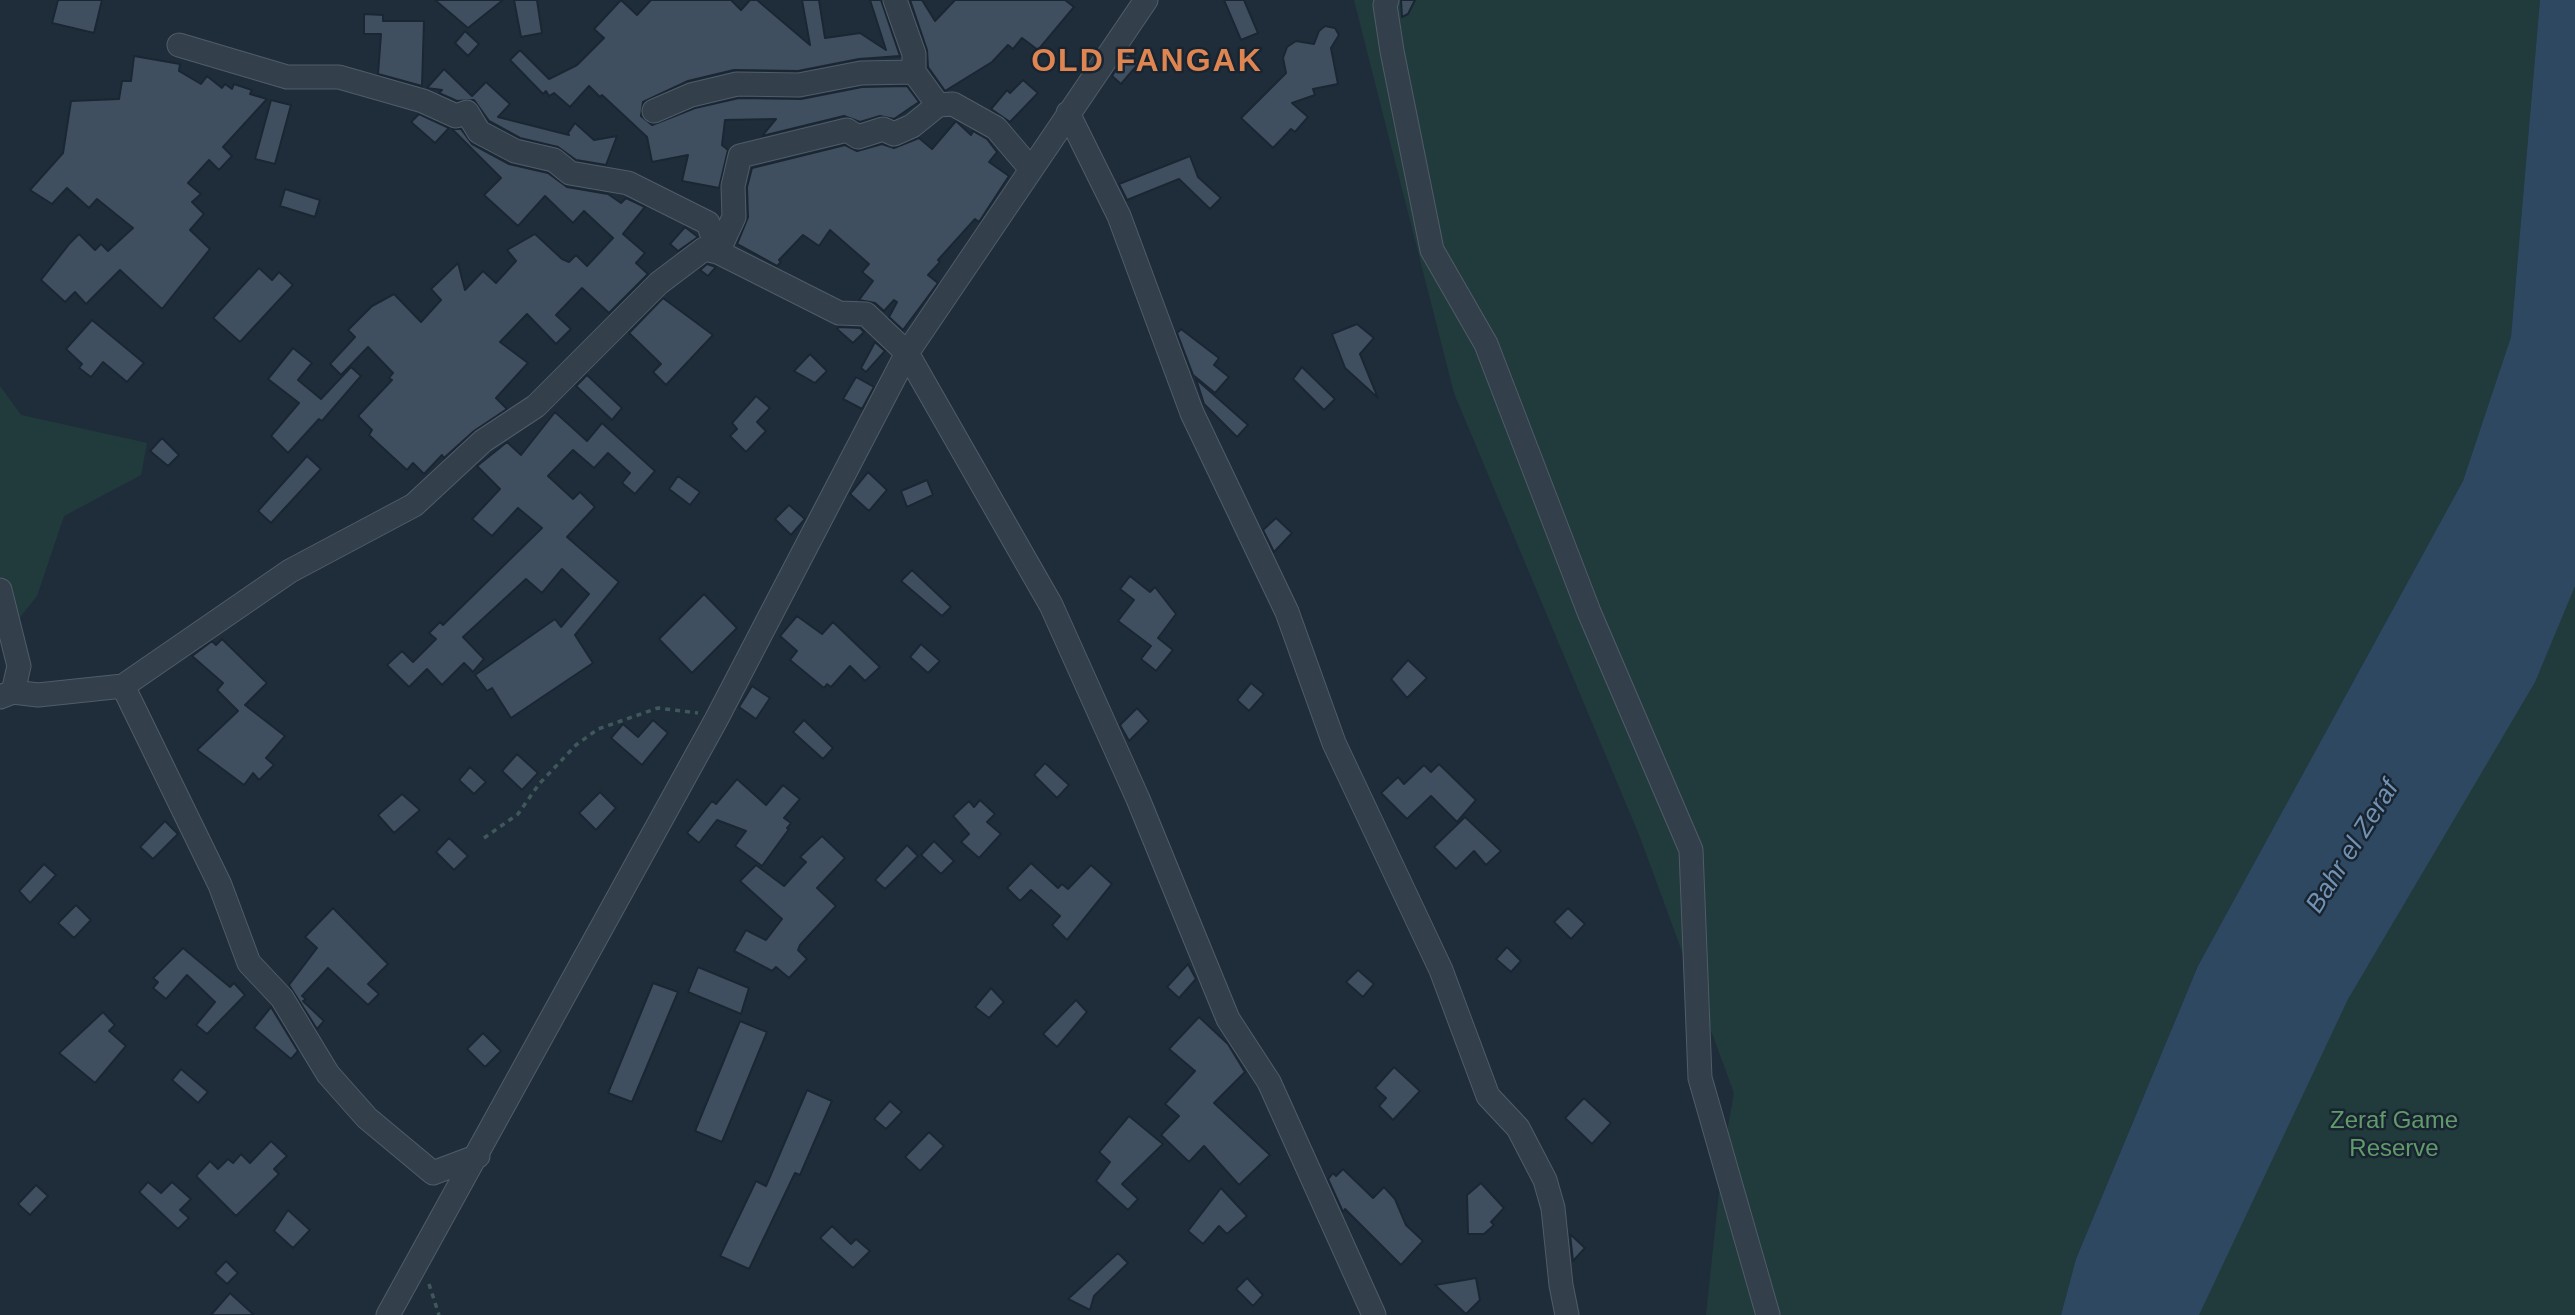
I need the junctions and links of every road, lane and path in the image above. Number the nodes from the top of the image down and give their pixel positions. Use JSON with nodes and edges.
{"nodes":[{"id":1,"x":895,"y":0,"type":"edge"},
{"id":2,"x":1146,"y":0,"type":"edge"},
{"id":3,"x":1387,"y":0,"type":"edge"},
{"id":4,"x":179,"y":45,"type":"dead end"},
{"id":5,"x":914,"y":72,"type":"junction"},
{"id":6,"x":938,"y":105,"type":"junction"},
{"id":7,"x":654,"y":111,"type":"dead end"},
{"id":8,"x":1068,"y":113,"type":"junction"},
{"id":9,"x":1030,"y":168,"type":"junction"},
{"id":10,"x":718,"y":252,"type":"junction"},
{"id":11,"x":907,"y":354,"type":"junction"},
{"id":12,"x":0,"y":590,"type":"edge"},
{"id":13,"x":123,"y":686,"type":"junction"},
{"id":14,"x":6,"y":694,"type":"edge"},
{"id":15,"x":716,"y":720,"type":"junction"},
{"id":16,"x":484,"y":838,"type":"dead end"},
{"id":17,"x":478,"y":1156,"type":"junction"},
{"id":18,"x":388,"y":1315,"type":"edge"},
{"id":19,"x":1374,"y":1315,"type":"edge"},
{"id":20,"x":1567,"y":1315,"type":"edge"},
{"id":21,"x":1768,"y":1315,"type":"edge"}],
"edges":[{"from":1,"to":5,"type":"street"},
{"from":2,"to":8,"type":"street"},
{"from":3,"to":21,"type":"street"},
{"from":4,"to":10,"type":"street"},
{"from":5,"to":6,"type":"street"},
{"from":5,"to":7,"type":"street"},
{"from":6,"to":9,"type":"street"},
{"from":6,"to":10,"type":"street"},
{"from":8,"to":9,"type":"street"},
{"from":8,"to":20,"type":"street"},
{"from":9,"to":11,"type":"street"},
{"from":10,"to":11,"type":"street"},
{"from":10,"to":13,"type":"street"},
{"from":11,"to":15,"type":"street"},
{"from":11,"to":19,"type":"street"},
{"from":12,"to":14,"type":"street"},
{"from":13,"to":14,"type":"street"},
{"from":13,"to":17,"type":"street"},
{"from":15,"to":16,"type":"path"},
{"from":15,"to":17,"type":"street"},
{"from":17,"to":18,"type":"street"}]}
